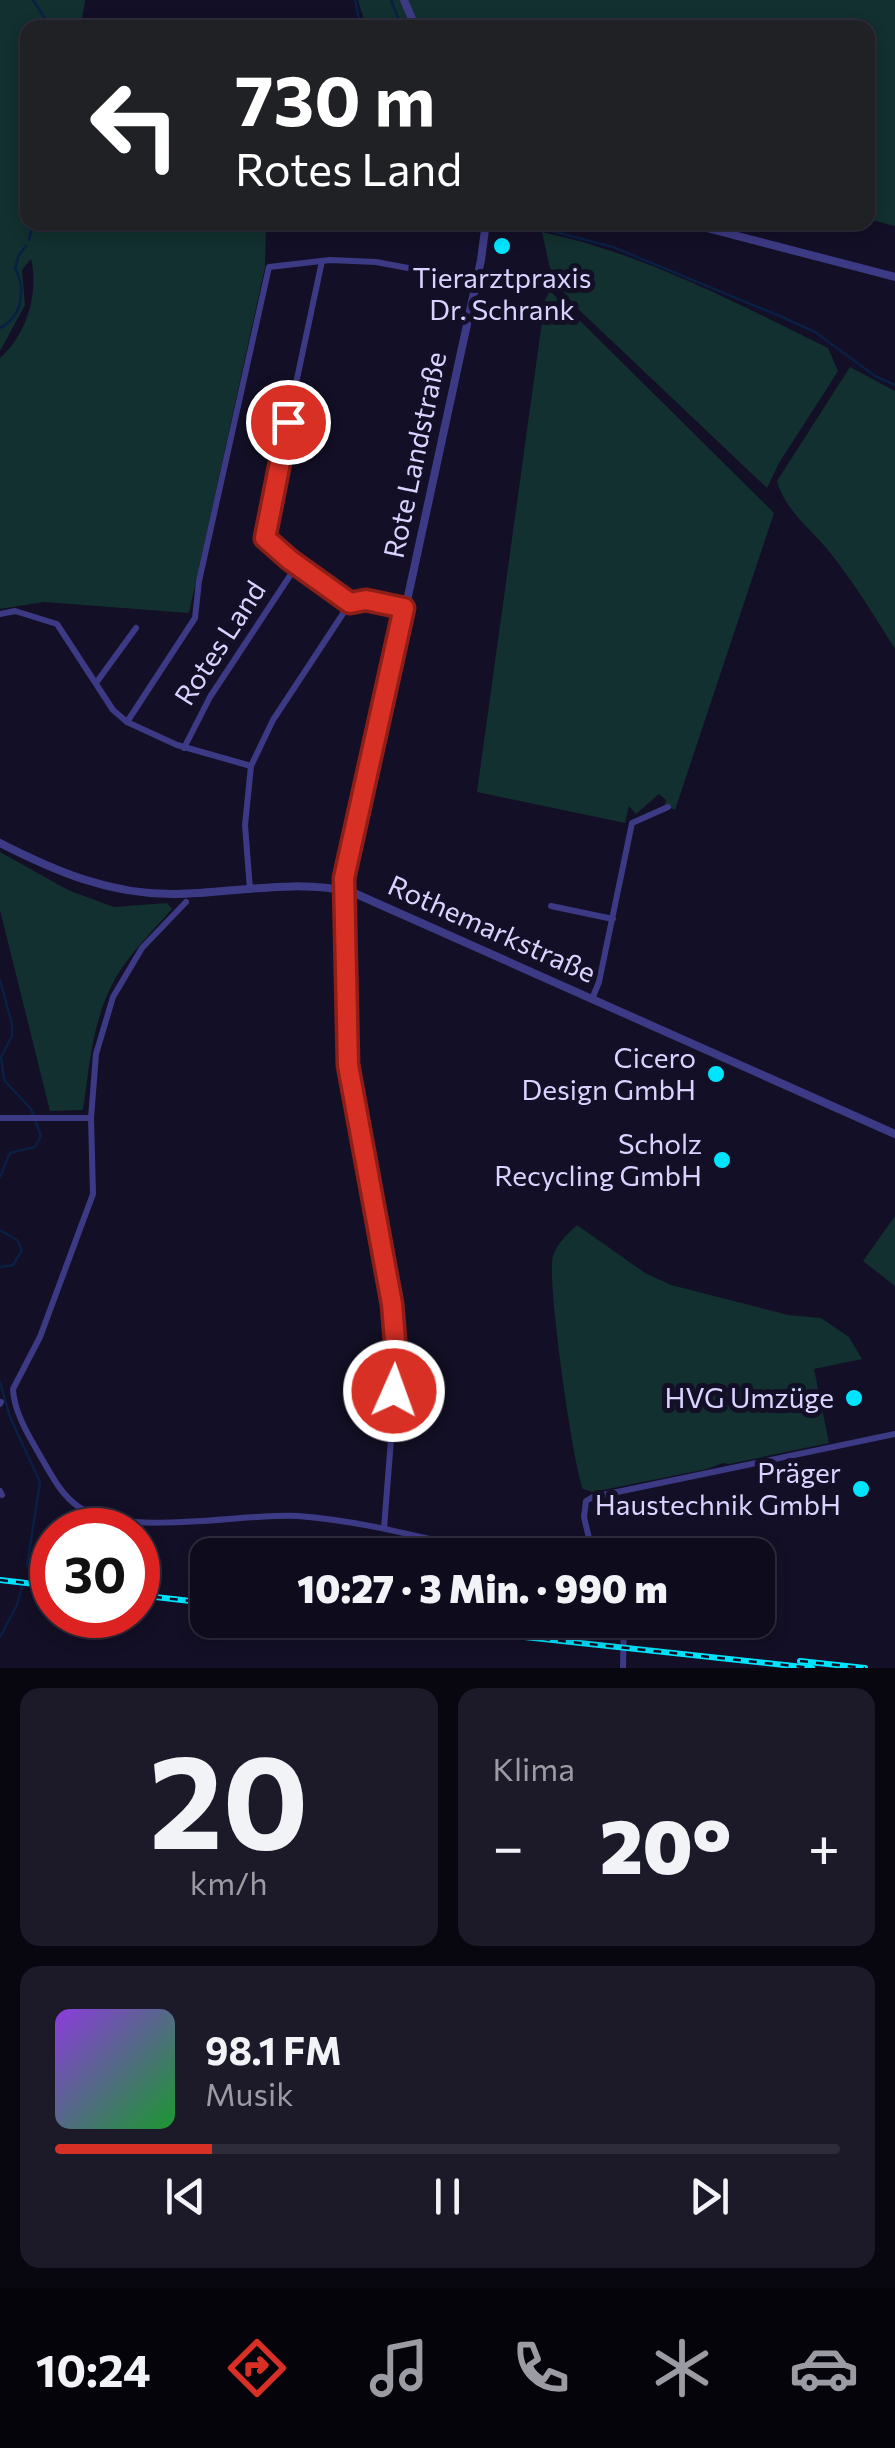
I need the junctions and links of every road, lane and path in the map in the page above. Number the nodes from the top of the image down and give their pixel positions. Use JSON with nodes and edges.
{"nodes":[{"id":1,"x":485,"y":230,"type":"edge"},
{"id":2,"x":715,"y":230,"type":"edge"},
{"id":3,"x":322,"y":261,"type":"junction"},
{"id":4,"x":895,"y":277,"type":"edge"},
{"id":5,"x":477,"y":280,"type":"junction"},
{"id":6,"x":298,"y":565,"type":"junction"},
{"id":7,"x":350,"y":603,"type":"junction"},
{"id":8,"x":404,"y":608,"type":"junction"},
{"id":9,"x":0,"y":614,"type":"edge"},
{"id":10,"x":136,"y":628,"type":"dead end"},
{"id":11,"x":96,"y":683,"type":"junction"},
{"id":12,"x":127,"y":722,"type":"junction"},
{"id":13,"x":184,"y":748,"type":"junction"},
{"id":14,"x":251,"y":766,"type":"junction"},
{"id":15,"x":668,"y":807,"type":"dead end"},
{"id":16,"x":0,"y":842,"type":"edge"},
{"id":17,"x":250,"y":890,"type":"junction"},
{"id":18,"x":344,"y":890,"type":"junction"},
{"id":19,"x":186,"y":902,"type":"dead end"},
{"id":20,"x":551,"y":906,"type":"dead end"},
{"id":21,"x":613,"y":920,"type":"junction"},
{"id":22,"x":592,"y":999,"type":"junction"},
{"id":23,"x":0,"y":1118,"type":"edge"},
{"id":24,"x":91,"y":1118,"type":"junction"},
{"id":25,"x":895,"y":1134,"type":"edge"},
{"id":26,"x":895,"y":1434,"type":"edge"},
{"id":27,"x":384,"y":1528,"type":"junction"},
{"id":28,"x":427,"y":1538,"type":"edge"},
{"id":29,"x":589,"y":1538,"type":"edge"},
{"id":30,"x":624,"y":1638,"type":"edge"},
{"id":31,"x":623,"y":1668,"type":"edge"}],
"edges":[{"from":1,"to":5,"type":"street","name":"Rote Landstraße"},
{"from":2,"to":4,"type":"street"},
{"from":3,"to":5,"type":"street"},
{"from":3,"to":6,"type":"street","name":"Rotes Land"},
{"from":3,"to":12,"type":"street"},
{"from":5,"to":8,"type":"street","name":"Rote Landstraße"},
{"from":6,"to":7,"type":"street","name":"Rotes Land"},
{"from":6,"to":13,"type":"street","name":"Rotes Land"},
{"from":7,"to":8,"type":"street"},
{"from":7,"to":14,"type":"street"},
{"from":8,"to":18,"type":"street","name":"Rote Landstraße"},
{"from":9,"to":11,"type":"street"},
{"from":10,"to":11,"type":"street"},
{"from":11,"to":12,"type":"street"},
{"from":12,"to":13,"type":"street"},
{"from":13,"to":14,"type":"street"},
{"from":14,"to":17,"type":"street"},
{"from":15,"to":21,"type":"street"},
{"from":16,"to":17,"type":"street","name":"Rothemarkstraße"},
{"from":17,"to":18,"type":"street","name":"Rothemarkstraße"},
{"from":18,"to":22,"type":"street","name":"Rothemarkstraße"},
{"from":18,"to":27,"type":"street","name":"Rote Landstraße"},
{"from":19,"to":24,"type":"street"},
{"from":20,"to":21,"type":"street"},
{"from":21,"to":22,"type":"street"},
{"from":22,"to":25,"type":"street","name":"Rothemarkstraße"},
{"from":23,"to":24,"type":"street"},
{"from":24,"to":27,"type":"street"},
{"from":26,"to":29,"type":"street"},
{"from":27,"to":28,"type":"street"},
{"from":30,"to":31,"type":"street"}]}
